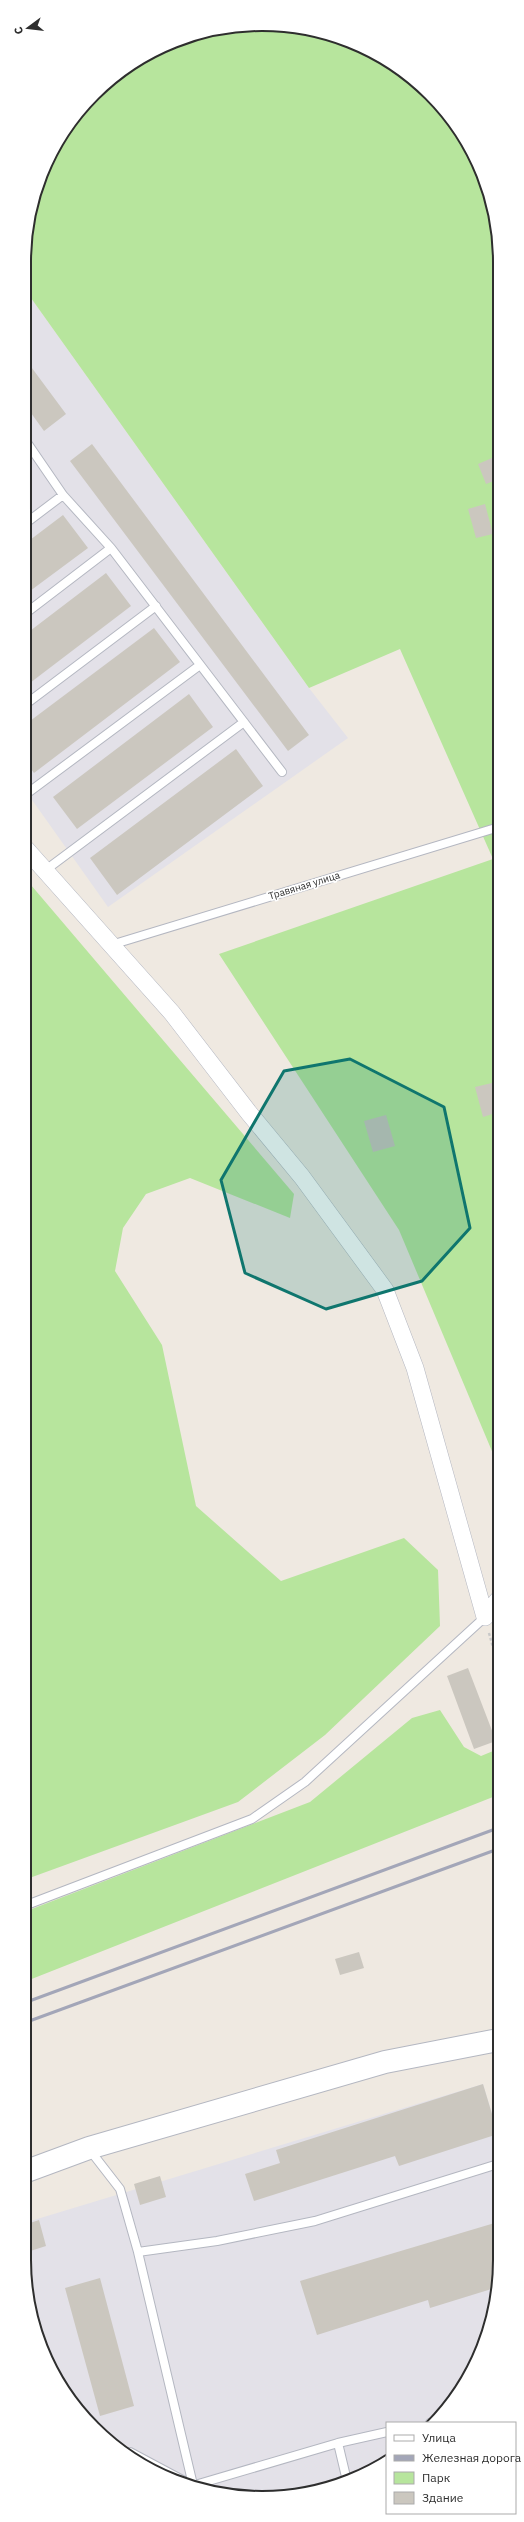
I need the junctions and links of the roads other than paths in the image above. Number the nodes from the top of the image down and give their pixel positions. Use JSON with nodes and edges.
{"nodes":[{"id":1,"x":31,"y":448,"type":"edge"},
{"id":2,"x":63,"y":495,"type":"junction"},
{"id":3,"x":31,"y":519,"type":"edge"},
{"id":4,"x":111,"y":548,"type":"junction"},
{"id":5,"x":156,"y":606,"type":"junction"},
{"id":6,"x":31,"y":608,"type":"edge"},
{"id":7,"x":200,"y":665,"type":"junction"},
{"id":8,"x":31,"y":700,"type":"edge"},
{"id":9,"x":244,"y":722,"type":"junction"},
{"id":10,"x":282,"y":772,"type":"dead end"},
{"id":11,"x":31,"y":791,"type":"edge"},
{"id":12,"x":493,"y":828,"type":"edge"},
{"id":13,"x":31,"y":854,"type":"edge"},
{"id":14,"x":47,"y":869,"type":"junction"},
{"id":15,"x":110,"y":945,"type":"junction"},
{"id":16,"x":493,"y":1607,"type":"edge"},
{"id":17,"x":485,"y":1617,"type":"junction"},
{"id":18,"x":31,"y":1903,"type":"edge"},
{"id":19,"x":493,"y":2041,"type":"edge"},
{"id":20,"x":89,"y":2148,"type":"junction"},
{"id":21,"x":493,"y":2166,"type":"edge"},
{"id":22,"x":31,"y":2169,"type":"edge"},
{"id":23,"x":138,"y":2252,"type":"junction"},
{"id":24,"x":386,"y":2432,"type":"edge"},
{"id":25,"x":338,"y":2443,"type":"junction"},
{"id":26,"x":346,"y":2475,"type":"edge"},
{"id":27,"x":193,"y":2480,"type":"edge"},
{"id":28,"x":201,"y":2483,"type":"edge"}],
"edges":[{"from":1,"to":2,"type":"lane"},
{"from":2,"to":3,"type":"lane"},
{"from":2,"to":4,"type":"lane"},
{"from":4,"to":5,"type":"lane"},
{"from":4,"to":6,"type":"lane"},
{"from":5,"to":7,"type":"lane"},
{"from":5,"to":8,"type":"lane"},
{"from":7,"to":9,"type":"lane"},
{"from":7,"to":11,"type":"lane"},
{"from":9,"to":10,"type":"lane"},
{"from":9,"to":14,"type":"lane"},
{"from":12,"to":15,"type":"lane","name":"Травяная улица"},
{"from":13,"to":14,"type":"street"},
{"from":14,"to":15,"type":"street"},
{"from":15,"to":17,"type":"street"},
{"from":16,"to":17,"type":"street"},
{"from":17,"to":18,"type":"lane"},
{"from":19,"to":20,"type":"street"},
{"from":20,"to":22,"type":"street"},
{"from":20,"to":23,"type":"lane"},
{"from":21,"to":23,"type":"lane"},
{"from":23,"to":27,"type":"lane"},
{"from":24,"to":25,"type":"lane"},
{"from":25,"to":26,"type":"lane"},
{"from":25,"to":28,"type":"lane"}]}
